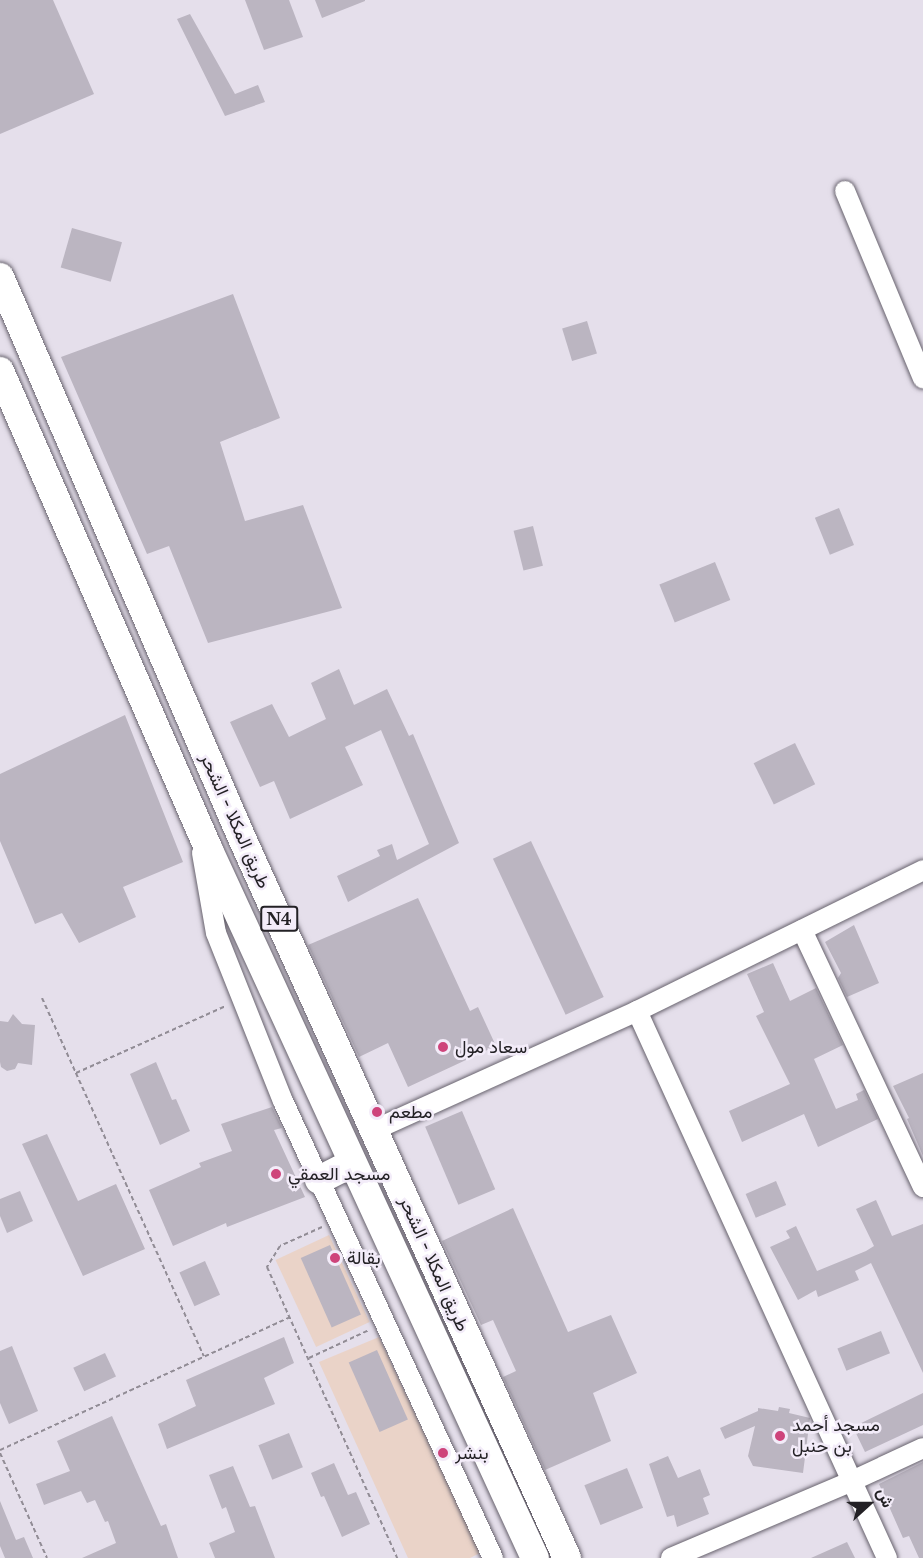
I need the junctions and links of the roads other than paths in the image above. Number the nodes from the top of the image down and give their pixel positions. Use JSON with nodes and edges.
{"nodes":[{"id":1,"x":845,"y":191,"type":"dead end"},
{"id":2,"x":0,"y":277,"type":"edge"},
{"id":3,"x":36,"y":365,"type":"junction"},
{"id":4,"x":2,"y":375,"type":"edge"},
{"id":5,"x":923,"y":378,"type":"edge"},
{"id":6,"x":196,"y":821,"type":"junction"},
{"id":7,"x":241,"y":836,"type":"junction"},
{"id":8,"x":209,"y":850,"type":"junction"},
{"id":9,"x":923,"y":870,"type":"edge"},
{"id":10,"x":802,"y":930,"type":"junction"},
{"id":11,"x":636,"y":1011,"type":"junction"},
{"id":12,"x":374,"y":1130,"type":"junction"},
{"id":13,"x":347,"y":1154,"type":"junction"},
{"id":14,"x":319,"y":1180,"type":"junction"},
{"id":15,"x":923,"y":1187,"type":"edge"},
{"id":16,"x":923,"y":1448,"type":"edge"},
{"id":17,"x":852,"y":1481,"type":"junction"},
{"id":18,"x":494,"y":1558,"type":"edge"},
{"id":19,"x":535,"y":1558,"type":"edge"},
{"id":20,"x":567,"y":1558,"type":"edge"},
{"id":21,"x":671,"y":1558,"type":"edge"},
{"id":22,"x":887,"y":1558,"type":"edge"}],
"edges":[{"from":1,"to":5,"type":"street"},
{"from":2,"to":3,"type":"highway","name":"طريق المكلا - الشحر","number":"N4"},
{"from":3,"to":4,"type":"highway"},
{"from":3,"to":7,"type":"highway","name":"طريق المكلا - الشحر","number":"N4"},
{"from":4,"to":6,"type":"highway","name":"طريق المكلا - الشحر","number":"N4"},
{"from":6,"to":8,"type":"highway","name":"طريق المكلا - الشحر","number":"N4"},
{"from":6,"to":14,"type":"street"},
{"from":7,"to":8,"type":"highway"},
{"from":7,"to":12,"type":"highway","name":"طريق المكلا - الشحر","number":"N4"},
{"from":8,"to":13,"type":"highway","name":"طريق المكلا - الشحر","number":"N4"},
{"from":9,"to":10,"type":"street"},
{"from":10,"to":11,"type":"street"},
{"from":10,"to":15,"type":"street"},
{"from":11,"to":12,"type":"street"},
{"from":11,"to":17,"type":"street"},
{"from":12,"to":13,"type":"highway"},
{"from":12,"to":20,"type":"highway","name":"طريق المكلا - الشحر","number":"N4"},
{"from":13,"to":14,"type":"highway"},
{"from":13,"to":19,"type":"highway","name":"طريق المكلا - الشحر","number":"N4"},
{"from":14,"to":18,"type":"street"},
{"from":16,"to":17,"type":"street"},
{"from":17,"to":21,"type":"street"},
{"from":17,"to":22,"type":"street"}]}
